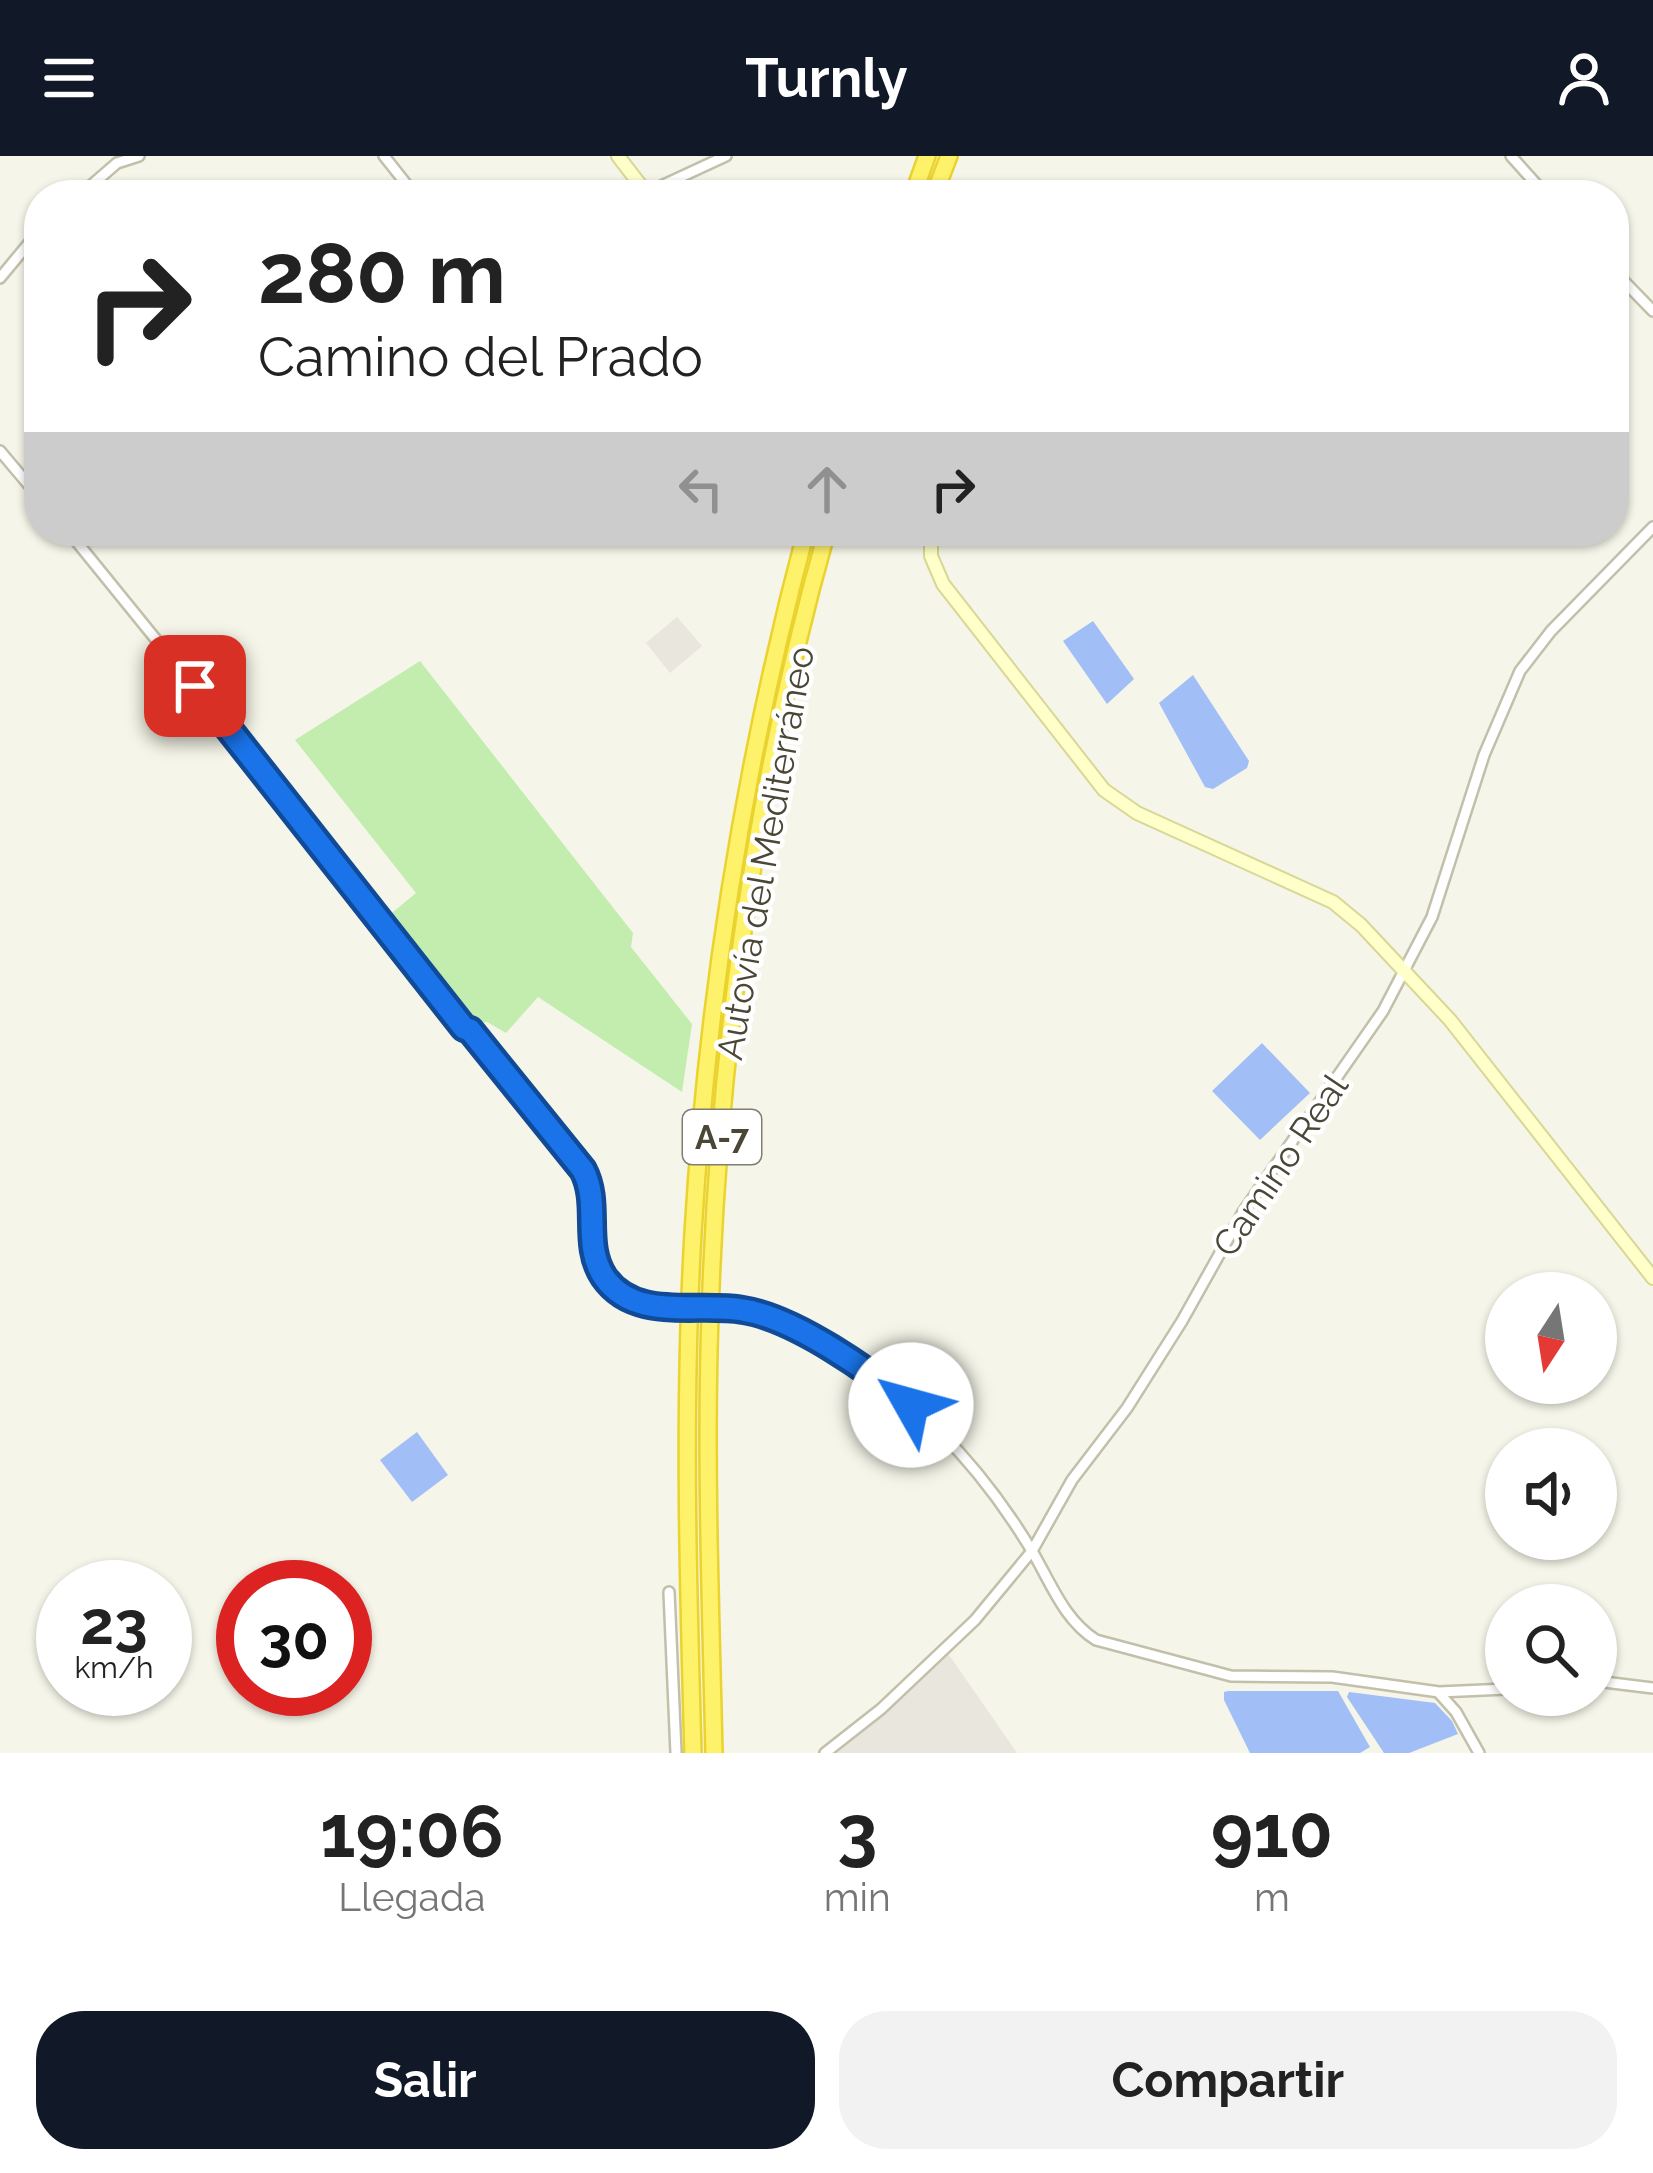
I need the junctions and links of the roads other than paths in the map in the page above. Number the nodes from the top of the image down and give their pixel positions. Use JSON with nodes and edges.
{"nodes":[{"id":1,"x":140,"y":156,"type":"edge"},
{"id":2,"x":384,"y":156,"type":"edge"},
{"id":3,"x":618,"y":156,"type":"edge"},
{"id":4,"x":726,"y":156,"type":"edge"},
{"id":5,"x":1511,"y":156,"type":"edge"},
{"id":6,"x":97,"y":180,"type":"edge"},
{"id":7,"x":403,"y":180,"type":"edge"},
{"id":8,"x":636,"y":180,"type":"edge"},
{"id":9,"x":676,"y":180,"type":"edge"},
{"id":10,"x":1533,"y":180,"type":"edge"},
{"id":11,"x":24,"y":249,"type":"edge"},
{"id":12,"x":0,"y":278,"type":"edge"},
{"id":13,"x":1629,"y":287,"type":"edge"},
{"id":14,"x":1653,"y":311,"type":"edge"},
{"id":15,"x":0,"y":451,"type":"edge"},
{"id":16,"x":24,"y":479,"type":"edge"},
{"id":17,"x":1653,"y":526,"type":"edge"},
{"id":18,"x":80,"y":546,"type":"edge"},
{"id":19,"x":803,"y":546,"type":"edge"},
{"id":20,"x":823,"y":546,"type":"edge"},
{"id":21,"x":931,"y":546,"type":"edge"},
{"id":22,"x":1404,"y":971,"type":"junction"},
{"id":23,"x":1653,"y":1278,"type":"edge"},
{"id":24,"x":1032,"y":1550,"type":"junction"},
{"id":25,"x":669,"y":1592,"type":"dead end"},
{"id":26,"x":1617,"y":1684,"type":"edge"},
{"id":27,"x":1653,"y":1688,"type":"edge"},
{"id":28,"x":1485,"y":1690,"type":"edge"},
{"id":29,"x":1439,"y":1692,"type":"junction"},
{"id":30,"x":676,"y":1753,"type":"edge"},
{"id":31,"x":693,"y":1753,"type":"edge"},
{"id":32,"x":714,"y":1753,"type":"edge"},
{"id":33,"x":825,"y":1753,"type":"edge"},
{"id":34,"x":1479,"y":1753,"type":"edge"}],
"edges":[{"from":1,"to":6,"type":"street"},
{"from":2,"to":7,"type":"street"},
{"from":3,"to":8,"type":"main road"},
{"from":4,"to":9,"type":"street"},
{"from":5,"to":10,"type":"street"},
{"from":11,"to":12,"type":"street"},
{"from":13,"to":14,"type":"street"},
{"from":15,"to":16,"type":"street"},
{"from":17,"to":22,"type":"street","name":"Camino Real"},
{"from":18,"to":24,"type":"street","bridge":true},
{"from":19,"to":31,"type":"highway","name":"Autovía del Mediterráneo","number":"A-7"},
{"from":20,"to":32,"type":"highway","name":"Autovía del Mediterráneo","number":"A-7"},
{"from":21,"to":22,"type":"main road"},
{"from":22,"to":23,"type":"main road"},
{"from":22,"to":24,"type":"street","name":"Camino Real"},
{"from":24,"to":29,"type":"street"},
{"from":24,"to":33,"type":"street","name":"Camino Real"},
{"from":25,"to":30,"type":"street"},
{"from":26,"to":27,"type":"street"},
{"from":28,"to":29,"type":"street"},
{"from":29,"to":34,"type":"street"}]}
